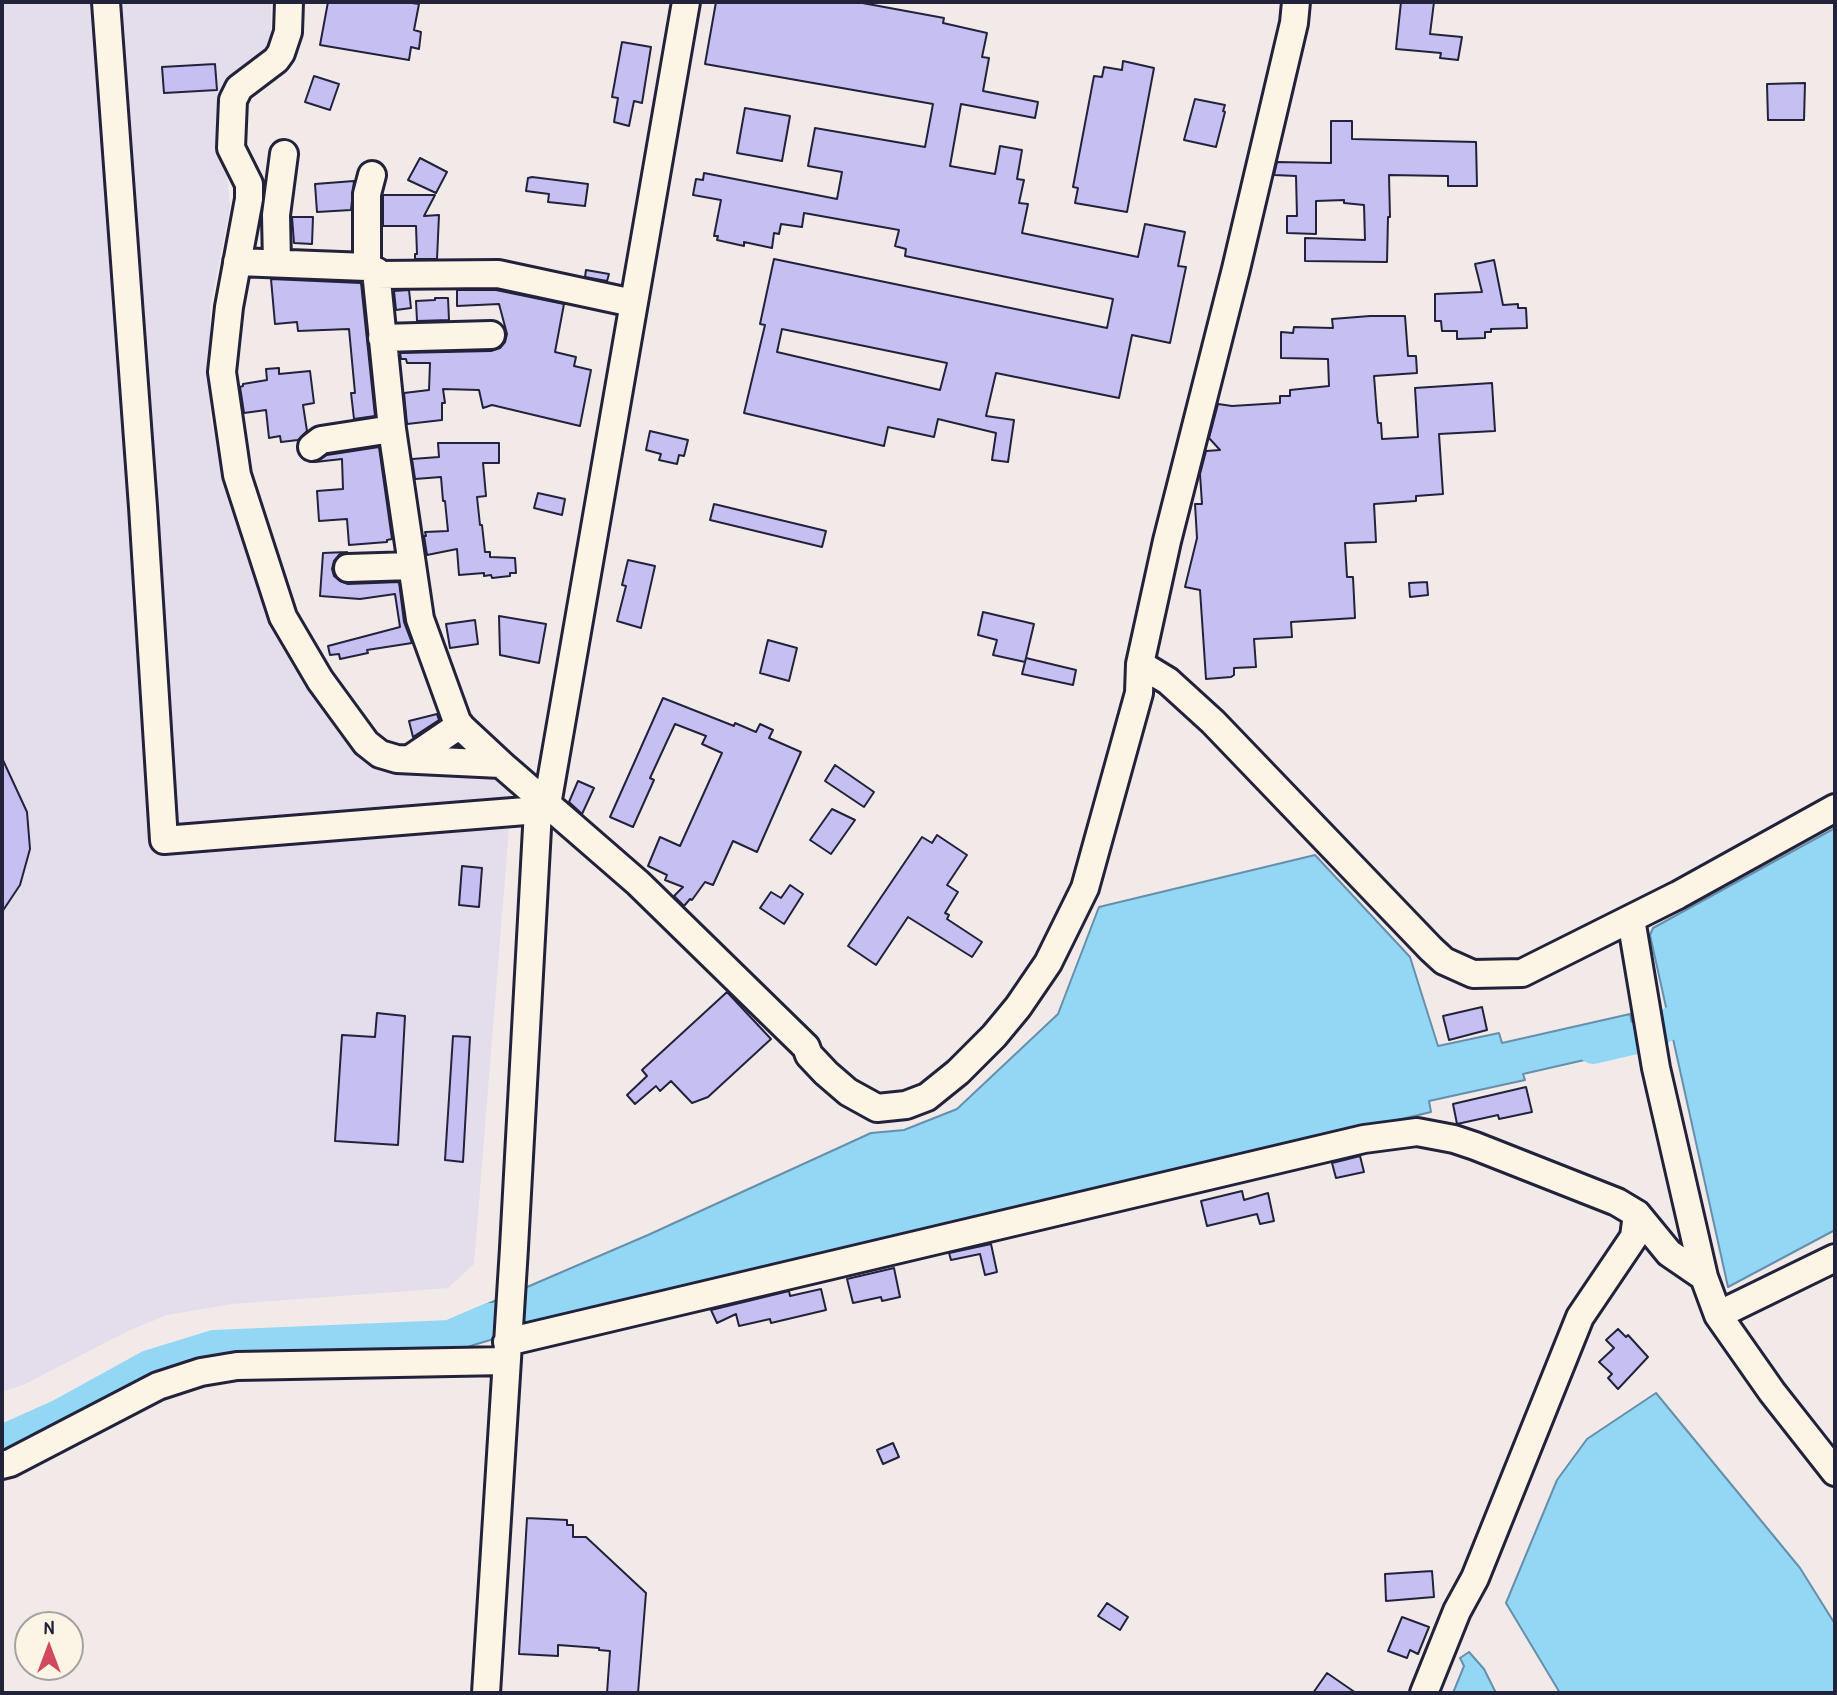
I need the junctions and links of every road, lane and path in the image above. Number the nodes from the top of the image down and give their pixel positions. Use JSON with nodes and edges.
{"nodes":[{"id":1,"x":106,"y":2,"type":"edge"},
{"id":2,"x":289,"y":2,"type":"edge"},
{"id":3,"x":686,"y":2,"type":"edge"},
{"id":4,"x":1296,"y":2,"type":"edge"},
{"id":5,"x":284,"y":154,"type":"dead end"},
{"id":6,"x":372,"y":175,"type":"dead end"},
{"id":7,"x":237,"y":262,"type":"junction"},
{"id":8,"x":277,"y":263,"type":"junction"},
{"id":9,"x":372,"y":271,"type":"junction"},
{"id":10,"x":633,"y":303,"type":"junction"},
{"id":11,"x":491,"y":335,"type":"dead end"},
{"id":12,"x":382,"y":338,"type":"junction"},
{"id":13,"x":392,"y":429,"type":"junction"},
{"id":14,"x":312,"y":447,"type":"dead end"},
{"id":15,"x":412,"y":566,"type":"junction"},
{"id":16,"x":348,"y":568,"type":"dead end"},
{"id":17,"x":1140,"y":664,"type":"junction"},
{"id":18,"x":460,"y":725,"type":"junction"},
{"id":19,"x":410,"y":760,"type":"junction"},
{"id":20,"x":501,"y":764,"type":"junction"},
{"id":21,"x":543,"y":808,"type":"junction"},
{"id":22,"x":1835,"y":808,"type":"edge"},
{"id":23,"x":1631,"y":919,"type":"junction"},
{"id":24,"x":1637,"y":1214,"type":"junction"},
{"id":25,"x":1835,"y":1258,"type":"edge"},
{"id":26,"x":1704,"y":1277,"type":"junction"},
{"id":27,"x":1718,"y":1315,"type":"junction"},
{"id":28,"x":507,"y":1346,"type":"junction"},
{"id":29,"x":2,"y":1465,"type":"edge"},
{"id":30,"x":1835,"y":1472,"type":"edge"},
{"id":31,"x":486,"y":1693,"type":"edge"},
{"id":32,"x":1424,"y":1693,"type":"edge"}],
"edges":[{"from":1,"to":21,"type":"street"},
{"from":2,"to":7,"type":"street"},
{"from":3,"to":10,"type":"street"},
{"from":4,"to":17,"type":"street"},
{"from":5,"to":8,"type":"street"},
{"from":6,"to":9,"type":"street"},
{"from":7,"to":8,"type":"street"},
{"from":7,"to":19,"type":"street"},
{"from":8,"to":9,"type":"street"},
{"from":9,"to":10,"type":"street"},
{"from":9,"to":12,"type":"street"},
{"from":10,"to":21,"type":"street"},
{"from":11,"to":12,"type":"street"},
{"from":12,"to":13,"type":"street"},
{"from":13,"to":14,"type":"street"},
{"from":13,"to":15,"type":"street"},
{"from":15,"to":16,"type":"street"},
{"from":15,"to":18,"type":"street"},
{"from":17,"to":21,"type":"street"},
{"from":17,"to":23,"type":"street"},
{"from":18,"to":19,"type":"street"},
{"from":18,"to":20,"type":"street"},
{"from":19,"to":20,"type":"street"},
{"from":20,"to":21,"type":"street"},
{"from":21,"to":28,"type":"street"},
{"from":22,"to":23,"type":"street"},
{"from":23,"to":26,"type":"street"},
{"from":24,"to":26,"type":"street"},
{"from":24,"to":28,"type":"street"},
{"from":24,"to":32,"type":"street"},
{"from":25,"to":27,"type":"street"},
{"from":26,"to":27,"type":"street"},
{"from":27,"to":30,"type":"street"},
{"from":28,"to":29,"type":"street"},
{"from":28,"to":31,"type":"street"}]}
